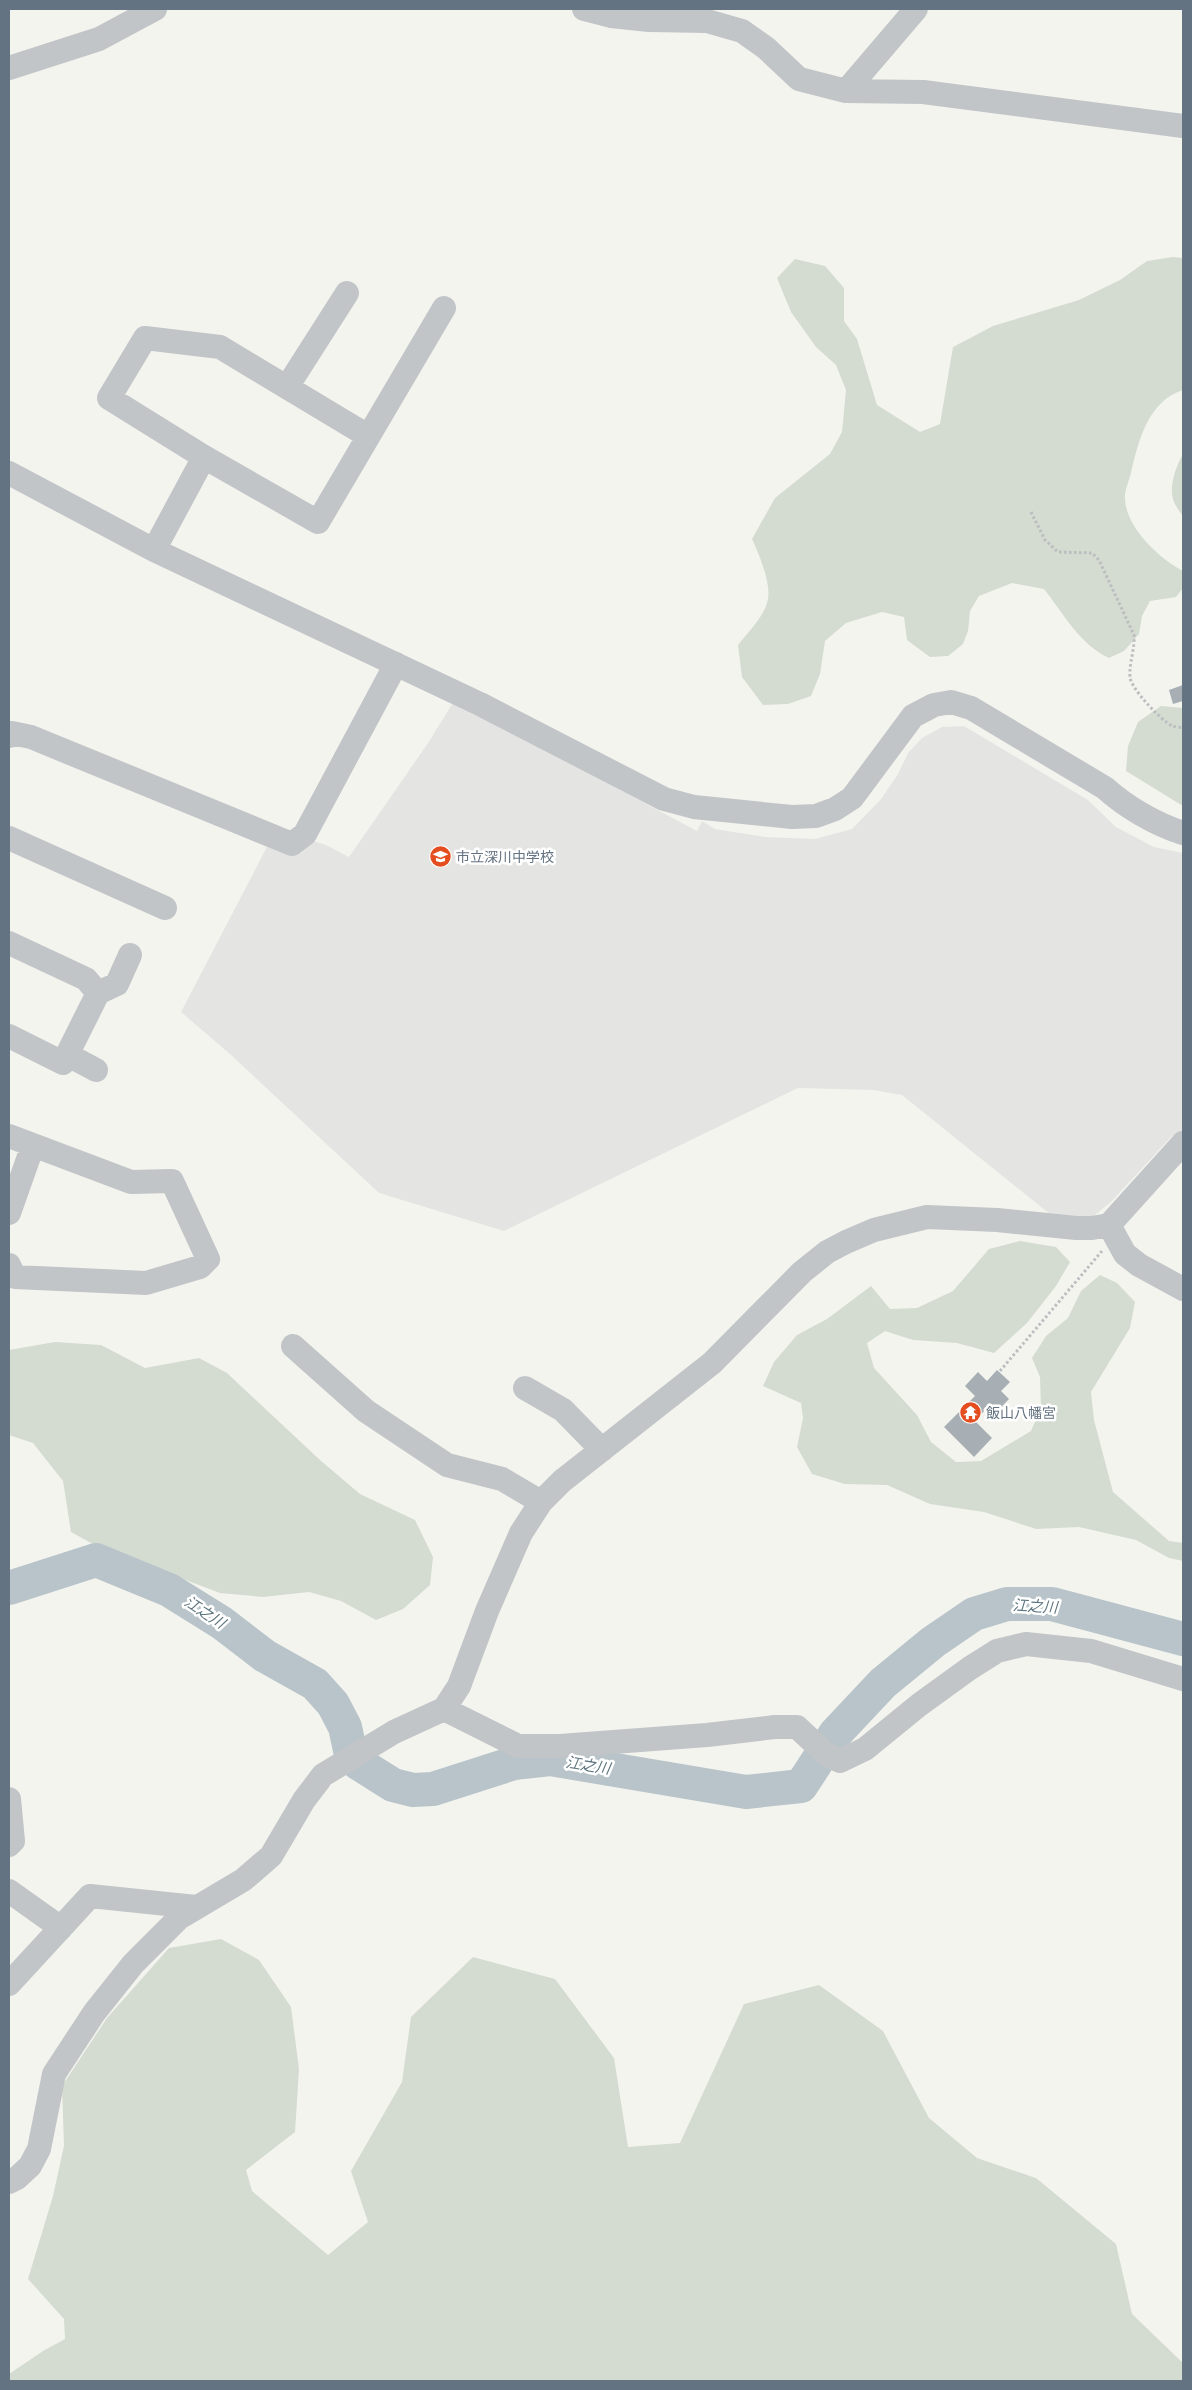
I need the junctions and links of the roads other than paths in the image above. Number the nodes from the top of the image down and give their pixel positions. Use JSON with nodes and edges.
{"nodes":[{"id":1,"x":155,"y":9,"type":"edge"},
{"id":2,"x":584,"y":9,"type":"edge"},
{"id":3,"x":916,"y":9,"type":"edge"},
{"id":4,"x":9,"y":68,"type":"edge"},
{"id":5,"x":846,"y":91,"type":"junction"},
{"id":6,"x":1183,"y":126,"type":"edge"},
{"id":7,"x":347,"y":293,"type":"dead end"},
{"id":8,"x":444,"y":308,"type":"dead end"},
{"id":9,"x":287,"y":388,"type":"junction"},
{"id":10,"x":368,"y":436,"type":"junction"},
{"id":11,"x":204,"y":457,"type":"junction"},
{"id":12,"x":9,"y":473,"type":"edge"},
{"id":13,"x":154,"y":550,"type":"junction"},
{"id":14,"x":396,"y":664,"type":"junction"},
{"id":15,"x":9,"y":736,"type":"edge"},
{"id":16,"x":1183,"y":833,"type":"edge"},
{"id":17,"x":9,"y":838,"type":"edge"},
{"id":18,"x":165,"y":908,"type":"dead end"},
{"id":19,"x":9,"y":942,"type":"edge"},
{"id":20,"x":130,"y":956,"type":"dead end"},
{"id":21,"x":98,"y":993,"type":"junction"},
{"id":22,"x":9,"y":1036,"type":"edge"},
{"id":23,"x":68,"y":1055,"type":"junction"},
{"id":24,"x":96,"y":1070,"type":"dead end"},
{"id":25,"x":9,"y":1136,"type":"edge"},
{"id":26,"x":33,"y":1145,"type":"junction"},
{"id":27,"x":1181,"y":1151,"type":"edge"},
{"id":28,"x":9,"y":1214,"type":"edge"},
{"id":29,"x":1112,"y":1230,"type":"junction"},
{"id":30,"x":9,"y":1265,"type":"edge"},
{"id":31,"x":1183,"y":1289,"type":"edge"},
{"id":32,"x":293,"y":1346,"type":"dead end"},
{"id":33,"x":525,"y":1388,"type":"dead end"},
{"id":34,"x":602,"y":1450,"type":"junction"},
{"id":35,"x":541,"y":1502,"type":"junction"},
{"id":36,"x":1183,"y":1679,"type":"edge"},
{"id":37,"x":444,"y":1709,"type":"junction"},
{"id":38,"x":9,"y":1799,"type":"edge"},
{"id":39,"x":9,"y":1845,"type":"edge"},
{"id":40,"x":9,"y":1891,"type":"edge"},
{"id":41,"x":196,"y":1907,"type":"junction"},
{"id":42,"x":61,"y":1928,"type":"junction"},
{"id":43,"x":9,"y":1984,"type":"edge"},
{"id":44,"x":9,"y":2182,"type":"edge"}],
"edges":[{"from":1,"to":4,"type":"street"},
{"from":2,"to":5,"type":"street"},
{"from":3,"to":5,"type":"street"},
{"from":5,"to":6,"type":"street"},
{"from":7,"to":9,"type":"street"},
{"from":8,"to":10,"type":"street"},
{"from":9,"to":10,"type":"street"},
{"from":9,"to":11,"type":"street"},
{"from":10,"to":11,"type":"street"},
{"from":11,"to":13,"type":"street"},
{"from":12,"to":13,"type":"street"},
{"from":13,"to":14,"type":"street"},
{"from":14,"to":15,"type":"street"},
{"from":14,"to":16,"type":"street"},
{"from":17,"to":18,"type":"street"},
{"from":19,"to":21,"type":"street"},
{"from":20,"to":21,"type":"street"},
{"from":21,"to":23,"type":"street"},
{"from":22,"to":23,"type":"street"},
{"from":23,"to":24,"type":"street"},
{"from":25,"to":26,"type":"street"},
{"from":26,"to":28,"type":"street"},
{"from":26,"to":30,"type":"street"},
{"from":27,"to":29,"type":"street"},
{"from":29,"to":31,"type":"street"},
{"from":29,"to":34,"type":"street"},
{"from":32,"to":35,"type":"street"},
{"from":33,"to":34,"type":"street"},
{"from":34,"to":35,"type":"street"},
{"from":35,"to":37,"type":"street"},
{"from":36,"to":37,"type":"street"},
{"from":37,"to":41,"type":"street"},
{"from":38,"to":39,"type":"street"},
{"from":40,"to":42,"type":"street"},
{"from":41,"to":42,"type":"street"},
{"from":41,"to":44,"type":"street"},
{"from":42,"to":43,"type":"street"}]}
